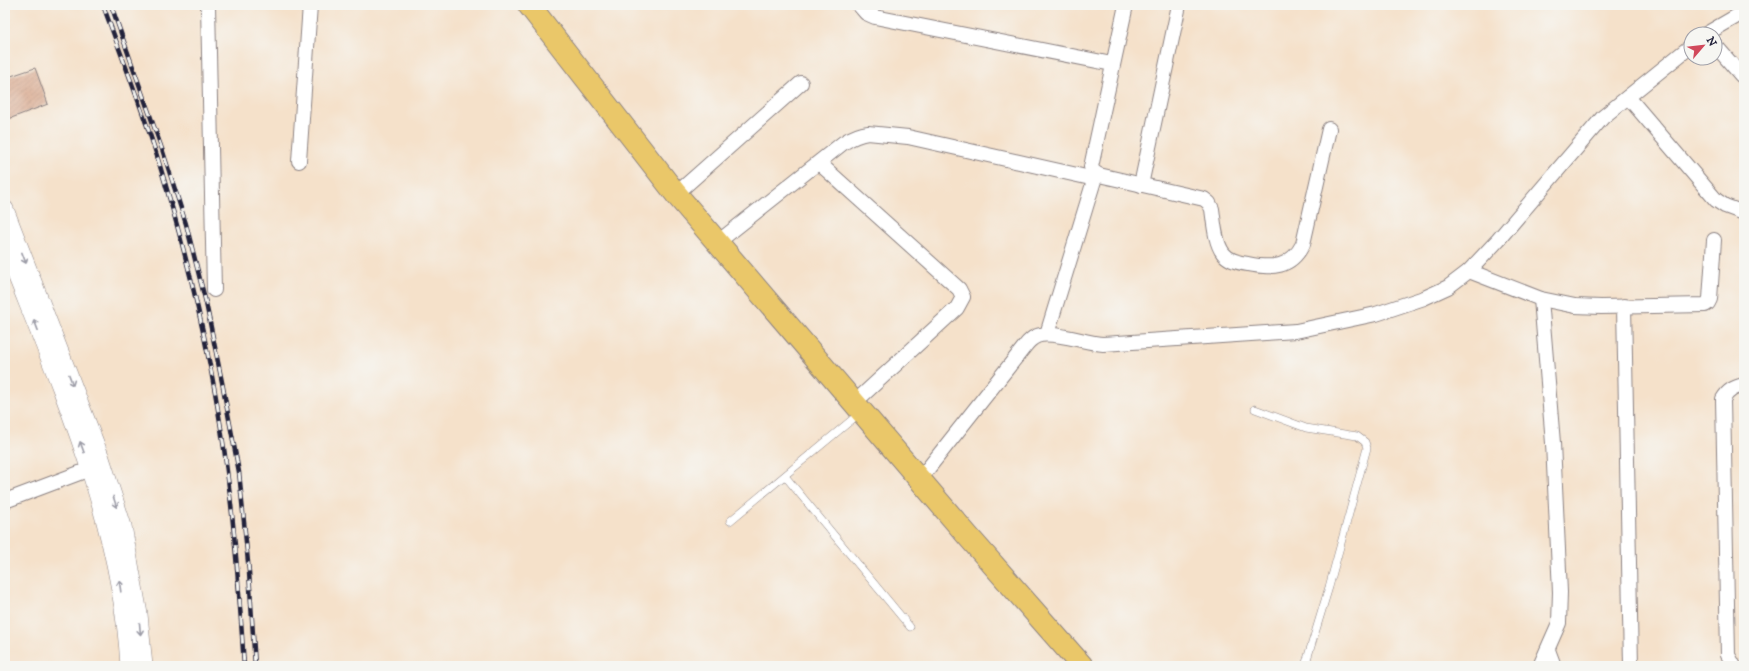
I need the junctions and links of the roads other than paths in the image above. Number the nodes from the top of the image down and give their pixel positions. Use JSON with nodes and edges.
{"nodes":[{"id":1,"x":208,"y":5,"type":"edge"},
{"id":2,"x":310,"y":5,"type":"edge"},
{"id":3,"x":529,"y":5,"type":"edge"},
{"id":4,"x":859,"y":5,"type":"edge"},
{"id":5,"x":1126,"y":5,"type":"edge"},
{"id":6,"x":1179,"y":5,"type":"edge"},
{"id":7,"x":1744,"y":12,"type":"edge"},
{"id":8,"x":1720,"y":26,"type":"edge"},
{"id":9,"x":1683,"y":53,"type":"edge"},
{"id":10,"x":1723,"y":55,"type":"edge"},
{"id":11,"x":1112,"y":64,"type":"junction"},
{"id":12,"x":1744,"y":77,"type":"edge"},
{"id":13,"x":801,"y":83,"type":"dead end"},
{"id":14,"x":1628,"y":98,"type":"junction"},
{"id":15,"x":1329,"y":129,"type":"dead end"},
{"id":16,"x":299,"y":161,"type":"dead end"},
{"id":17,"x":819,"y":163,"type":"junction"},
{"id":18,"x":1095,"y":176,"type":"junction"},
{"id":19,"x":1141,"y":185,"type":"junction"},
{"id":20,"x":676,"y":194,"type":"junction"},
{"id":21,"x":5,"y":209,"type":"edge"},
{"id":22,"x":1744,"y":214,"type":"edge"},
{"id":23,"x":1714,"y":240,"type":"dead end"},
{"id":24,"x":718,"y":242,"type":"junction"},
{"id":25,"x":5,"y":246,"type":"edge"},
{"id":26,"x":1469,"y":271,"type":"junction"},
{"id":27,"x":214,"y":290,"type":"dead end"},
{"id":28,"x":1541,"y":299,"type":"junction"},
{"id":29,"x":1624,"y":306,"type":"junction"},
{"id":30,"x":1047,"y":334,"type":"junction"},
{"id":31,"x":1744,"y":385,"type":"edge"},
{"id":32,"x":858,"y":407,"type":"junction"},
{"id":33,"x":1256,"y":409,"type":"dead end"},
{"id":34,"x":90,"y":469,"type":"junction"},
{"id":35,"x":785,"y":476,"type":"junction"},
{"id":36,"x":919,"y":480,"type":"junction"},
{"id":37,"x":5,"y":501,"type":"edge"},
{"id":38,"x":730,"y":521,"type":"dead end"},
{"id":39,"x":910,"y":627,"type":"dead end"},
{"id":40,"x":1548,"y":650,"type":"junction"},
{"id":41,"x":130,"y":666,"type":"edge"},
{"id":42,"x":144,"y":666,"type":"edge"},
{"id":43,"x":1082,"y":666,"type":"edge"},
{"id":44,"x":1305,"y":666,"type":"edge"},
{"id":45,"x":1540,"y":666,"type":"edge"},
{"id":46,"x":1554,"y":666,"type":"edge"},
{"id":47,"x":1627,"y":666,"type":"edge"},
{"id":48,"x":1734,"y":666,"type":"edge"}],
"edges":[{"from":1,"to":27,"type":"street"},
{"from":2,"to":16,"type":"street"},
{"from":3,"to":20,"type":"main road"},
{"from":4,"to":11,"type":"street"},
{"from":5,"to":11,"type":"street"},
{"from":6,"to":19,"type":"street"},
{"from":7,"to":8,"type":"street"},
{"from":9,"to":14,"type":"street"},
{"from":10,"to":12,"type":"street"},
{"from":11,"to":18,"type":"street"},
{"from":13,"to":20,"type":"street"},
{"from":14,"to":22,"type":"street"},
{"from":14,"to":26,"type":"street"},
{"from":15,"to":19,"type":"street"},
{"from":17,"to":18,"type":"street"},
{"from":17,"to":24,"type":"street"},
{"from":17,"to":32,"type":"street"},
{"from":18,"to":19,"type":"street"},
{"from":18,"to":30,"type":"street"},
{"from":20,"to":24,"type":"main road"},
{"from":21,"to":42,"type":"street","one_way":true},
{"from":23,"to":29,"type":"street"},
{"from":24,"to":32,"type":"main road"},
{"from":34,"to":25,"type":"street","one_way":true},
{"from":26,"to":28,"type":"street"},
{"from":26,"to":30,"type":"street"},
{"from":28,"to":29,"type":"street"},
{"from":28,"to":40,"type":"street"},
{"from":29,"to":47,"type":"street"},
{"from":30,"to":36,"type":"street"},
{"from":31,"to":48,"type":"street"},
{"from":32,"to":35,"type":"lane"},
{"from":32,"to":36,"type":"main road"},
{"from":33,"to":44,"type":"lane"},
{"from":34,"to":37,"type":"street"},
{"from":41,"to":34,"type":"street","one_way":true},
{"from":35,"to":38,"type":"lane"},
{"from":35,"to":39,"type":"lane"},
{"from":36,"to":43,"type":"main road"},
{"from":40,"to":45,"type":"street"},
{"from":40,"to":46,"type":"street"}]}
